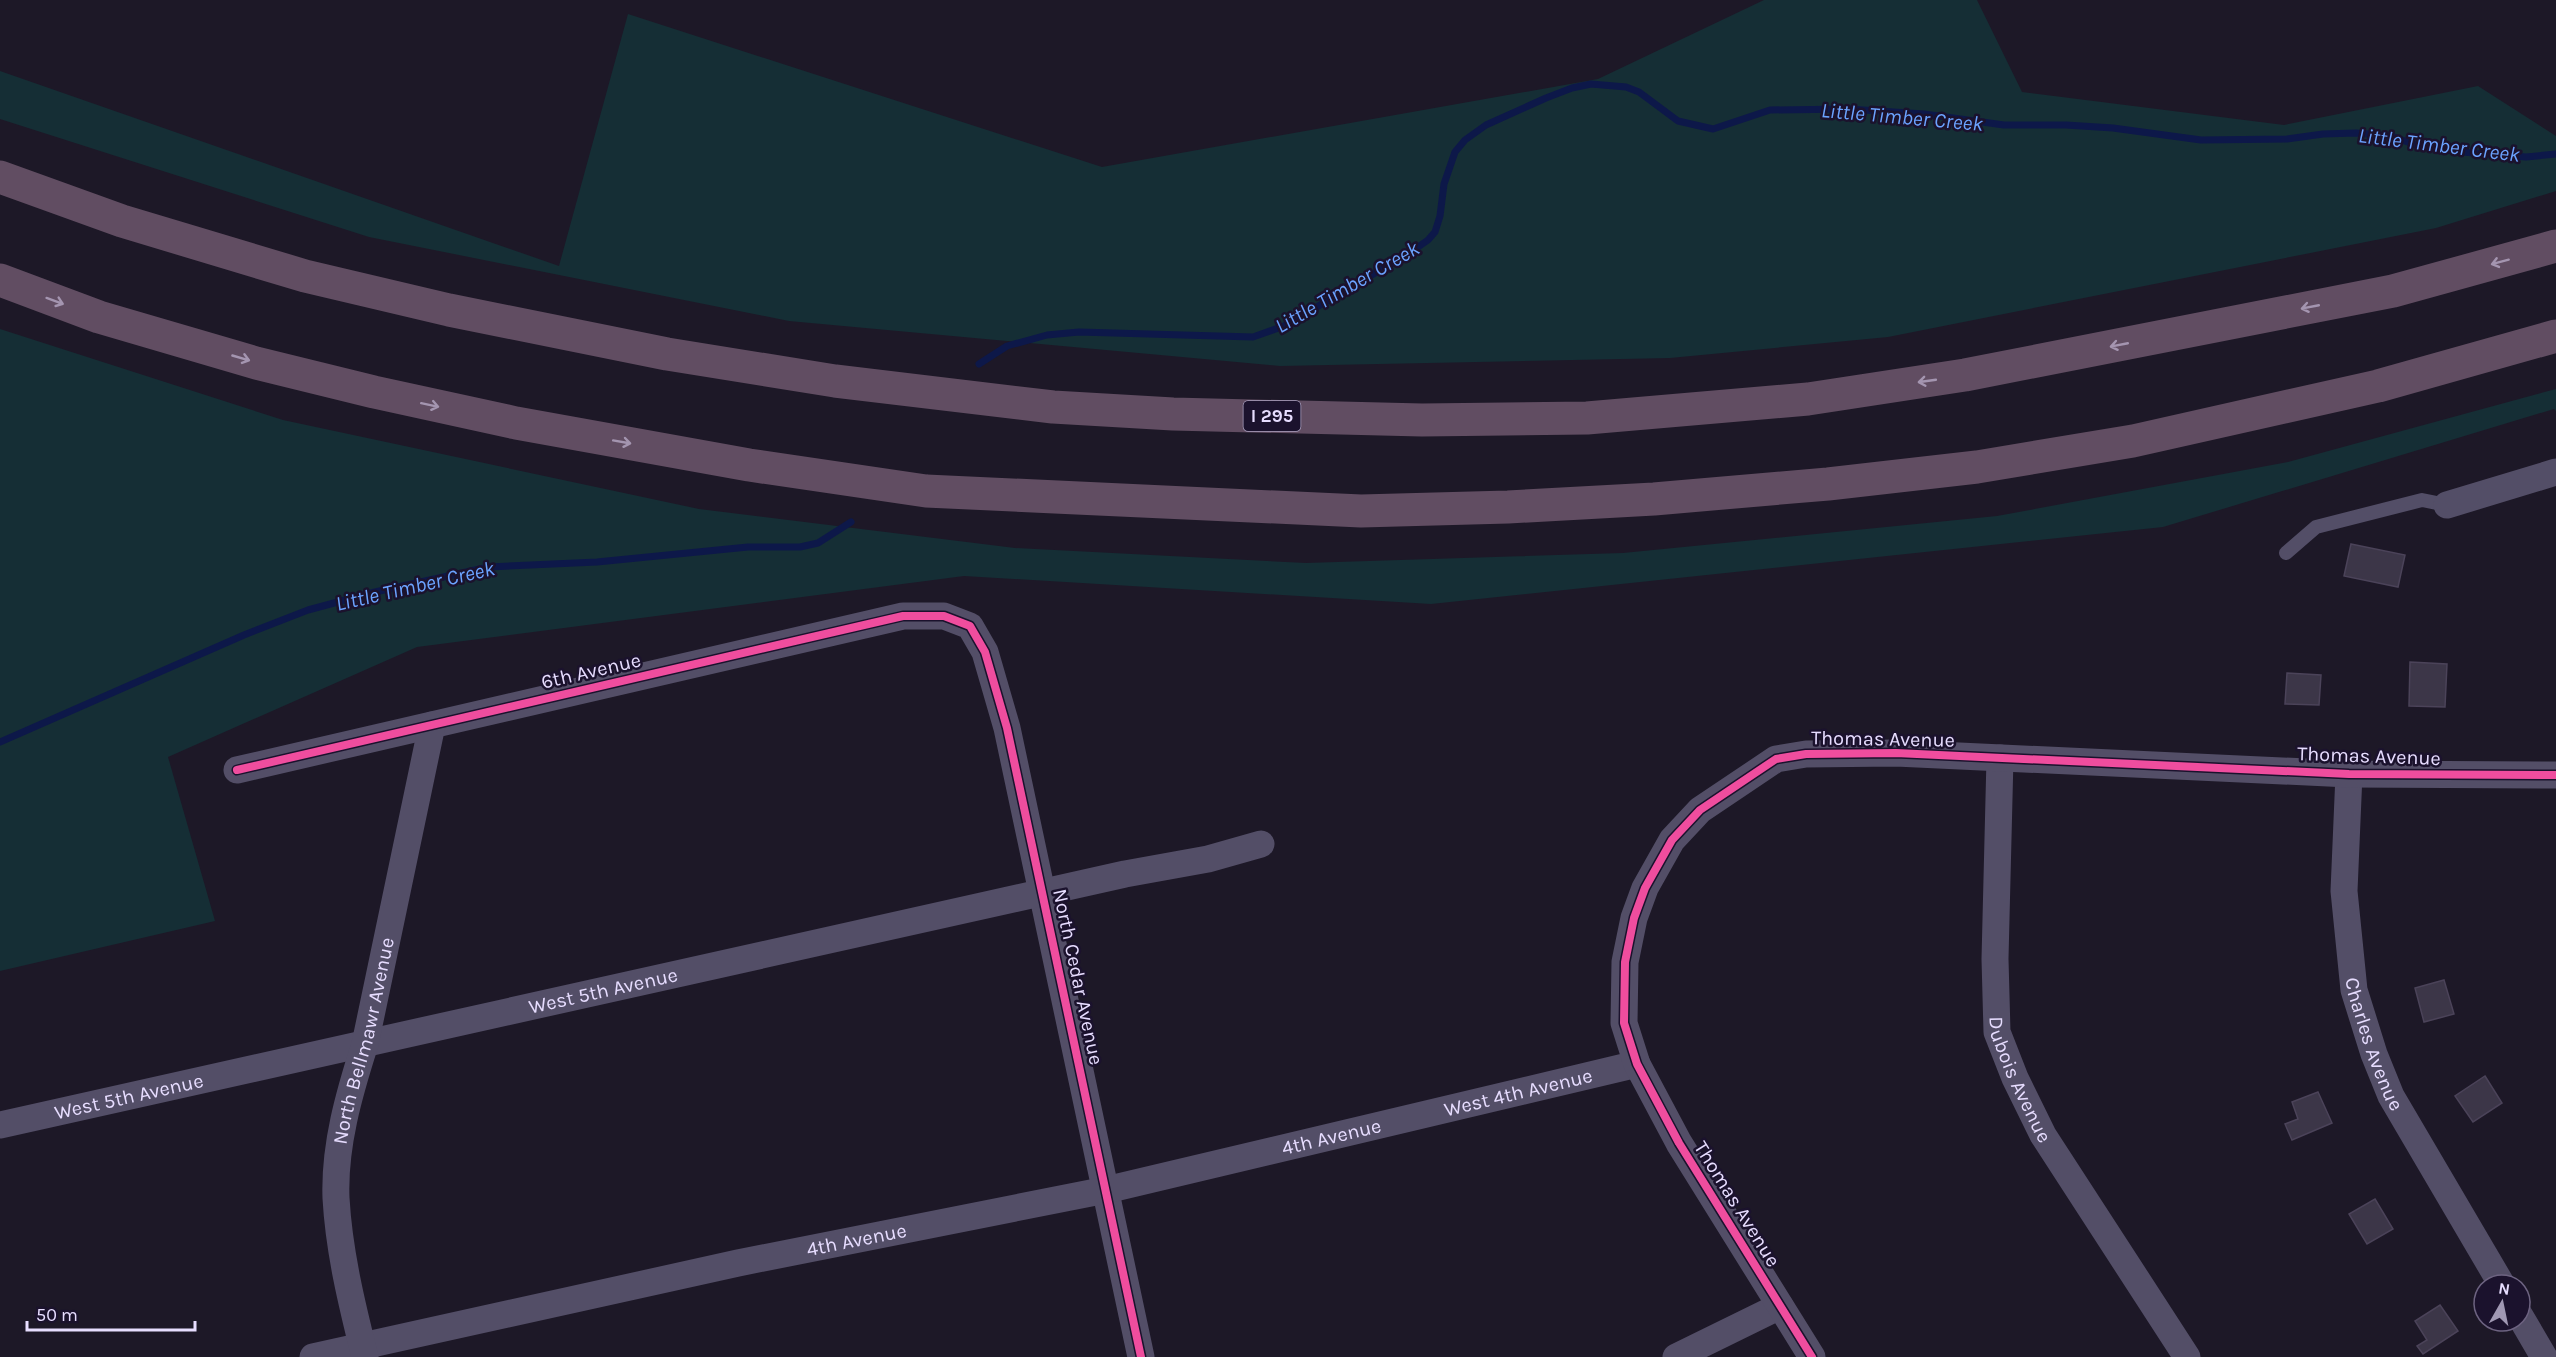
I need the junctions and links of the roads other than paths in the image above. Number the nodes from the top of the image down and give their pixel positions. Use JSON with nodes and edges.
{"nodes":[{"id":1,"x":0,"y":177,"type":"edge"},
{"id":2,"x":2556,"y":246,"type":"edge"},
{"id":3,"x":0,"y":280,"type":"edge"},
{"id":4,"x":2556,"y":336,"type":"edge"},
{"id":5,"x":2556,"y":472,"type":"edge"},
{"id":6,"x":2447,"y":505,"type":"joint"},
{"id":7,"x":2286,"y":553,"type":"dead end"},
{"id":8,"x":953,"y":619,"type":"joint"},
{"id":9,"x":432,"y":725,"type":"junction"},
{"id":10,"x":2000,"y":758,"type":"junction"},
{"id":11,"x":237,"y":770,"type":"dead end"},
{"id":12,"x":2349,"y":774,"type":"junction"},
{"id":13,"x":2556,"y":775,"type":"edge"},
{"id":14,"x":1261,"y":844,"type":"dead end"},
{"id":15,"x":1043,"y":893,"type":"junction"},
{"id":16,"x":365,"y":1044,"type":"junction"},
{"id":17,"x":1637,"y":1064,"type":"junction"},
{"id":18,"x":1400,"y":1120,"type":"joint"},
{"id":19,"x":0,"y":1125,"type":"edge"},
{"id":20,"x":1106,"y":1190,"type":"junction"},
{"id":21,"x":2495,"y":1273,"type":"edge"},
{"id":22,"x":1780,"y":1306,"type":"junction"},
{"id":23,"x":2530,"y":1333,"type":"edge"},
{"id":24,"x":363,"y":1351,"type":"edge"},
{"id":25,"x":314,"y":1357,"type":"edge"},
{"id":26,"x":1141,"y":1357,"type":"edge"},
{"id":27,"x":1676,"y":1357,"type":"edge"},
{"id":28,"x":1812,"y":1357,"type":"edge"},
{"id":29,"x":2187,"y":1357,"type":"edge"},
{"id":30,"x":2544,"y":1357,"type":"edge"}],
"edges":[{"from":2,"to":1,"type":"highway","number":"I 295","one_way":true},
{"from":3,"to":4,"type":"highway","one_way":true},
{"from":5,"to":6,"type":"street"},
{"from":6,"to":7,"type":"lane"},
{"from":8,"to":9,"type":"street","name":"6th Avenue"},
{"from":8,"to":15,"type":"street","name":"North Cedar Avenue"},
{"from":9,"to":11,"type":"street","name":"6th Avenue"},
{"from":9,"to":16,"type":"street","name":"North Bellmawr Avenue"},
{"from":10,"to":12,"type":"street","name":"Thomas Avenue"},
{"from":10,"to":17,"type":"street","name":"Thomas Avenue"},
{"from":10,"to":29,"type":"street","name":"Dubois Avenue"},
{"from":12,"to":13,"type":"street","name":"Thomas Avenue"},
{"from":12,"to":21,"type":"street","name":"Charles Avenue"},
{"from":14,"to":15,"type":"street","name":"West 5th Avenue"},
{"from":15,"to":16,"type":"street","name":"West 5th Avenue"},
{"from":15,"to":20,"type":"street","name":"North Cedar Avenue"},
{"from":16,"to":19,"type":"street","name":"West 5th Avenue"},
{"from":16,"to":24,"type":"street","name":"North Bellmawr Avenue"},
{"from":17,"to":18,"type":"street","name":"West 4th Avenue"},
{"from":17,"to":22,"type":"street","name":"Thomas Avenue"},
{"from":18,"to":20,"type":"street","name":"4th Avenue"},
{"from":20,"to":24,"type":"street","name":"4th Avenue"},
{"from":20,"to":26,"type":"street","name":"North Cedar Avenue"},
{"from":22,"to":27,"type":"street"},
{"from":22,"to":28,"type":"street","name":"Thomas Avenue"},
{"from":23,"to":30,"type":"street"},
{"from":24,"to":25,"type":"street","name":"4th Avenue"}]}
